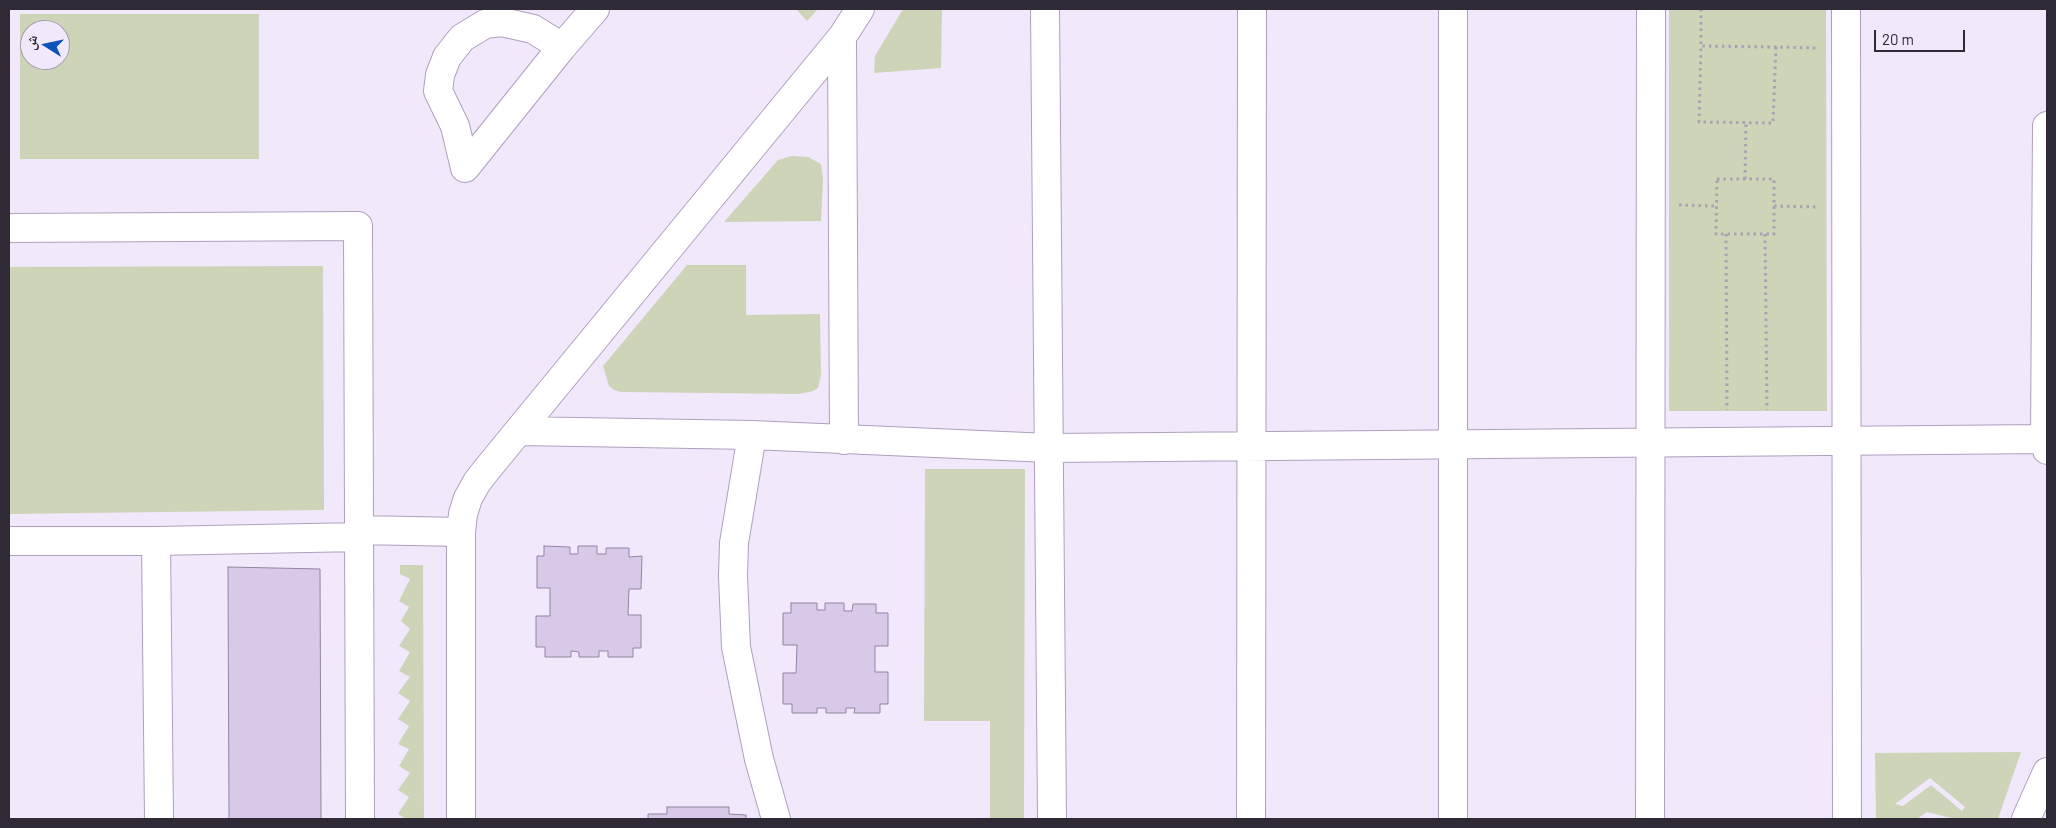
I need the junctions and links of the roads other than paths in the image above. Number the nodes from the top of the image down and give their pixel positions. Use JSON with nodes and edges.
{"nodes":[{"id":1,"x":595,"y":9,"type":"edge"},
{"id":2,"x":860,"y":9,"type":"edge"},
{"id":3,"x":1045,"y":9,"type":"edge"},
{"id":4,"x":1252,"y":9,"type":"edge"},
{"id":5,"x":1453,"y":9,"type":"edge"},
{"id":6,"x":1651,"y":9,"type":"edge"},
{"id":7,"x":1846,"y":9,"type":"edge"},
{"id":8,"x":842,"y":37,"type":"junction"},
{"id":9,"x":562,"y":47,"type":"junction"},
{"id":10,"x":2047,"y":126,"type":"edge"},
{"id":11,"x":9,"y":228,"type":"edge"},
{"id":12,"x":520,"y":431,"type":"junction"},
{"id":13,"x":752,"y":436,"type":"junction"},
{"id":14,"x":844,"y":440,"type":"junction"},
{"id":15,"x":1846,"y":440,"type":"junction"},
{"id":16,"x":1651,"y":442,"type":"junction"},
{"id":17,"x":1453,"y":444,"type":"junction"},
{"id":18,"x":2046,"y":444,"type":"edge"},
{"id":19,"x":1252,"y":446,"type":"junction"},
{"id":20,"x":1049,"y":448,"type":"junction"},
{"id":21,"x":461,"y":532,"type":"junction"},
{"id":22,"x":359,"y":534,"type":"junction"},
{"id":23,"x":9,"y":541,"type":"edge"},
{"id":24,"x":156,"y":541,"type":"junction"},
{"id":25,"x":2047,"y":772,"type":"edge"},
{"id":26,"x":159,"y":819,"type":"edge"},
{"id":27,"x":360,"y":819,"type":"edge"},
{"id":28,"x":461,"y":819,"type":"edge"},
{"id":29,"x":776,"y":819,"type":"edge"},
{"id":30,"x":1052,"y":819,"type":"edge"},
{"id":31,"x":1251,"y":819,"type":"edge"},
{"id":32,"x":1452,"y":819,"type":"edge"},
{"id":33,"x":1650,"y":819,"type":"edge"},
{"id":34,"x":1846,"y":819,"type":"edge"},
{"id":35,"x":2026,"y":819,"type":"edge"}],
"edges":[{"from":1,"to":9,"type":"street"},
{"from":2,"to":8,"type":"street"},
{"from":3,"to":20,"type":"street"},
{"from":4,"to":19,"type":"street"},
{"from":5,"to":17,"type":"street"},
{"from":6,"to":16,"type":"street"},
{"from":7,"to":15,"type":"street"},
{"from":8,"to":12,"type":"street"},
{"from":8,"to":14,"type":"street"},
{"from":9,"to":9,"type":"street"},
{"from":10,"to":18,"type":"street"},
{"from":11,"to":22,"type":"street"},
{"from":12,"to":13,"type":"street"},
{"from":12,"to":21,"type":"street"},
{"from":13,"to":14,"type":"street"},
{"from":13,"to":29,"type":"street"},
{"from":14,"to":20,"type":"street"},
{"from":15,"to":16,"type":"street"},
{"from":15,"to":18,"type":"street"},
{"from":15,"to":34,"type":"street"},
{"from":16,"to":17,"type":"street"},
{"from":16,"to":33,"type":"street"},
{"from":17,"to":19,"type":"street"},
{"from":17,"to":32,"type":"street"},
{"from":19,"to":20,"type":"street"},
{"from":19,"to":31,"type":"street"},
{"from":20,"to":30,"type":"street"},
{"from":21,"to":22,"type":"street"},
{"from":21,"to":28,"type":"street"},
{"from":22,"to":24,"type":"street"},
{"from":22,"to":27,"type":"street"},
{"from":23,"to":24,"type":"street"},
{"from":24,"to":26,"type":"street"},
{"from":25,"to":35,"type":"street"}]}
